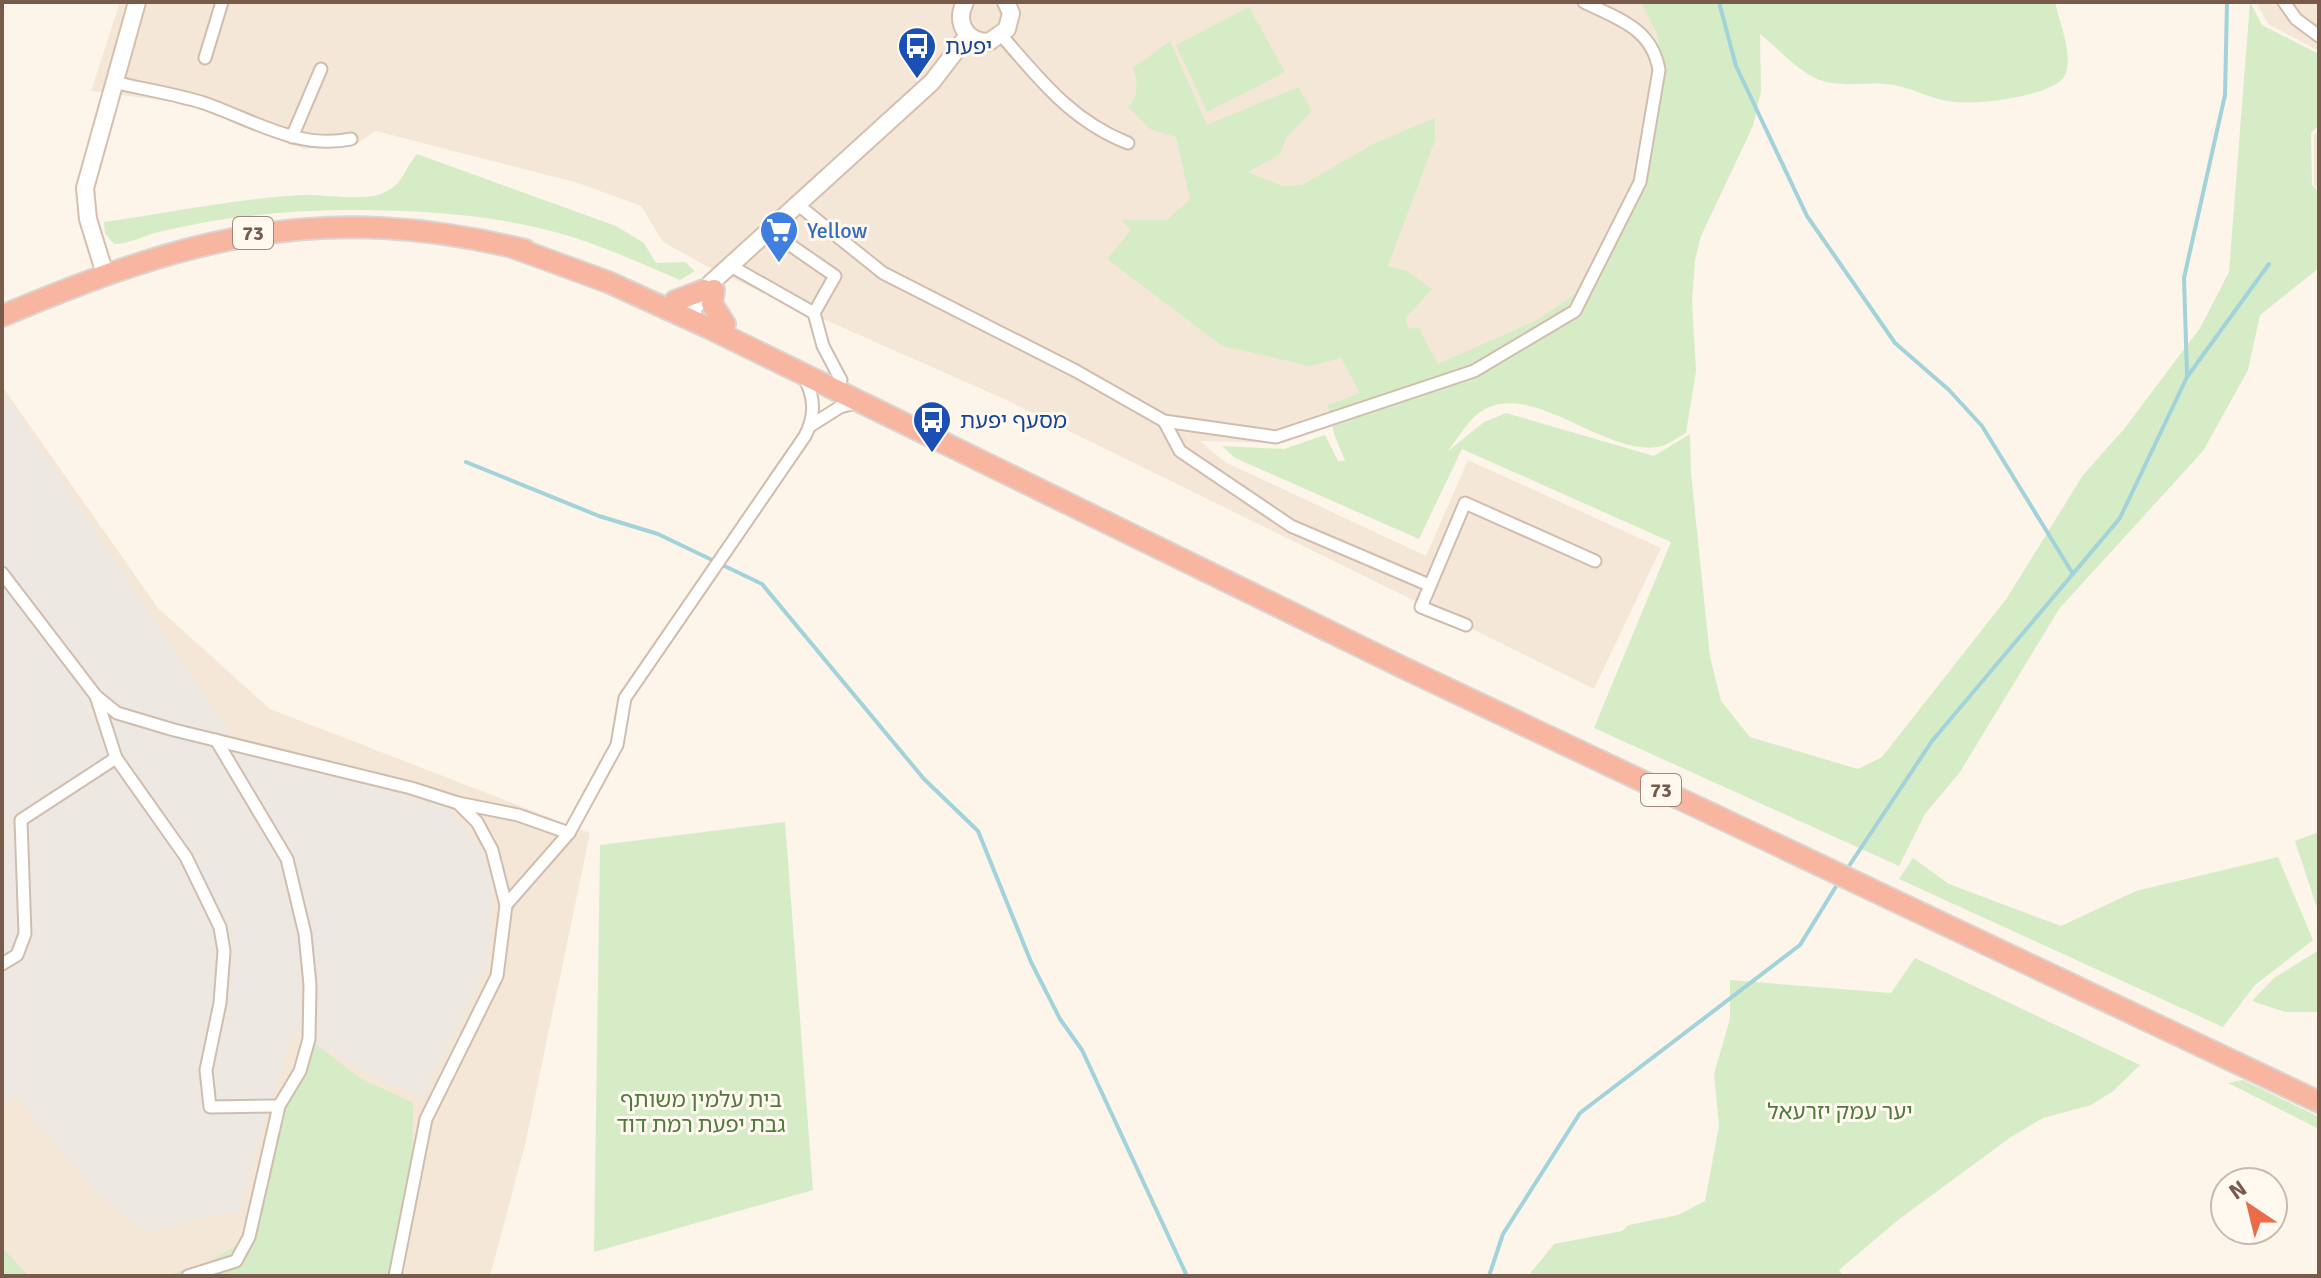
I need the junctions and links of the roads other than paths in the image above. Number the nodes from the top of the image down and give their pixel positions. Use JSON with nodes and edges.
{"nodes":[{"id":1,"x":137,"y":2,"type":"edge"},
{"id":2,"x":222,"y":2,"type":"edge"},
{"id":3,"x":965,"y":2,"type":"edge"},
{"id":4,"x":1006,"y":2,"type":"edge"},
{"id":5,"x":2284,"y":2,"type":"edge"},
{"id":6,"x":1587,"y":3,"type":"edge"},
{"id":7,"x":968,"y":35,"type":"junction"},
{"id":8,"x":1002,"y":36,"type":"junction"},
{"id":9,"x":2319,"y":36,"type":"edge"},
{"id":10,"x":205,"y":58,"type":"dead end"},
{"id":11,"x":321,"y":69,"type":"dead end"},
{"id":12,"x":113,"y":82,"type":"junction"},
{"id":13,"x":292,"y":137,"type":"junction"},
{"id":14,"x":351,"y":139,"type":"dead end"},
{"id":15,"x":1128,"y":143,"type":"dead end"},
{"id":16,"x":797,"y":204,"type":"junction"},
{"id":17,"x":767,"y":229,"type":"junction"},
{"id":18,"x":729,"y":265,"type":"junction"},
{"id":19,"x":105,"y":274,"type":"junction"},
{"id":20,"x":709,"y":290,"type":"junction"},
{"id":21,"x":691,"y":311,"type":"junction"},
{"id":22,"x":814,"y":313,"type":"junction"},
{"id":23,"x":2,"y":316,"type":"edge"},
{"id":24,"x":725,"y":324,"type":"junction"},
{"id":25,"x":800,"y":373,"type":"junction"},
{"id":26,"x":841,"y":380,"type":"junction"},
{"id":27,"x":861,"y":402,"type":"junction"},
{"id":28,"x":1164,"y":421,"type":"junction"},
{"id":29,"x":810,"y":426,"type":"junction"},
{"id":30,"x":1006,"y":471,"type":"junction"},
{"id":31,"x":1595,"y":561,"type":"dead end"},
{"id":32,"x":2,"y":573,"type":"edge"},
{"id":33,"x":1429,"y":585,"type":"junction"},
{"id":34,"x":1466,"y":625,"type":"dead end"},
{"id":35,"x":96,"y":696,"type":"junction"},
{"id":36,"x":216,"y":740,"type":"junction"},
{"id":37,"x":116,"y":758,"type":"junction"},
{"id":38,"x":458,"y":803,"type":"junction"},
{"id":39,"x":569,"y":833,"type":"junction"},
{"id":40,"x":506,"y":905,"type":"junction"},
{"id":41,"x":2,"y":964,"type":"edge"},
{"id":42,"x":2319,"y":1102,"type":"edge"},
{"id":43,"x":279,"y":1106,"type":"junction"},
{"id":44,"x":188,"y":1276,"type":"edge"},
{"id":45,"x":395,"y":1276,"type":"edge"}],
"edges":[{"from":1,"to":12,"type":"street"},
{"from":2,"to":10,"type":"street"},
{"from":3,"to":7,"type":"street"},
{"from":4,"to":8,"type":"street"},
{"from":5,"to":9,"type":"street"},
{"from":6,"to":28,"type":"street"},
{"from":7,"to":8,"type":"street"},
{"from":7,"to":16,"type":"street"},
{"from":8,"to":15,"type":"street"},
{"from":11,"to":13,"type":"street"},
{"from":12,"to":13,"type":"street"},
{"from":12,"to":19,"type":"street"},
{"from":13,"to":14,"type":"street"},
{"from":16,"to":17,"type":"street"},
{"from":16,"to":28,"type":"street"},
{"from":17,"to":18,"type":"street"},
{"from":17,"to":22,"type":"street"},
{"from":18,"to":20,"type":"street"},
{"from":18,"to":22,"type":"street"},
{"from":19,"to":21,"type":"highway","number":"73"},
{"from":19,"to":23,"type":"highway","number":"73"},
{"from":20,"to":21,"type":"highway"},
{"from":20,"to":21,"type":"street"},
{"from":20,"to":24,"type":"highway"},
{"from":21,"to":24,"type":"highway","number":"73"},
{"from":21,"to":25,"type":"highway","number":"73"},
{"from":22,"to":26,"type":"street"},
{"from":24,"to":26,"type":"highway","number":"73"},
{"from":25,"to":27,"type":"highway","number":"73"},
{"from":25,"to":29,"type":"street"},
{"from":26,"to":30,"type":"highway","number":"73"},
{"from":27,"to":29,"type":"street"},
{"from":27,"to":30,"type":"highway","number":"73"},
{"from":28,"to":33,"type":"street"},
{"from":29,"to":39,"type":"street"},
{"from":30,"to":42,"type":"highway","number":"73"},
{"from":31,"to":33,"type":"street"},
{"from":32,"to":35,"type":"street"},
{"from":33,"to":34,"type":"street"},
{"from":35,"to":36,"type":"street"},
{"from":35,"to":37,"type":"street"},
{"from":36,"to":38,"type":"street"},
{"from":36,"to":43,"type":"street"},
{"from":37,"to":41,"type":"street"},
{"from":37,"to":43,"type":"street"},
{"from":38,"to":39,"type":"street"},
{"from":38,"to":40,"type":"street"},
{"from":39,"to":40,"type":"street"},
{"from":40,"to":45,"type":"street"},
{"from":43,"to":44,"type":"street"}]}
